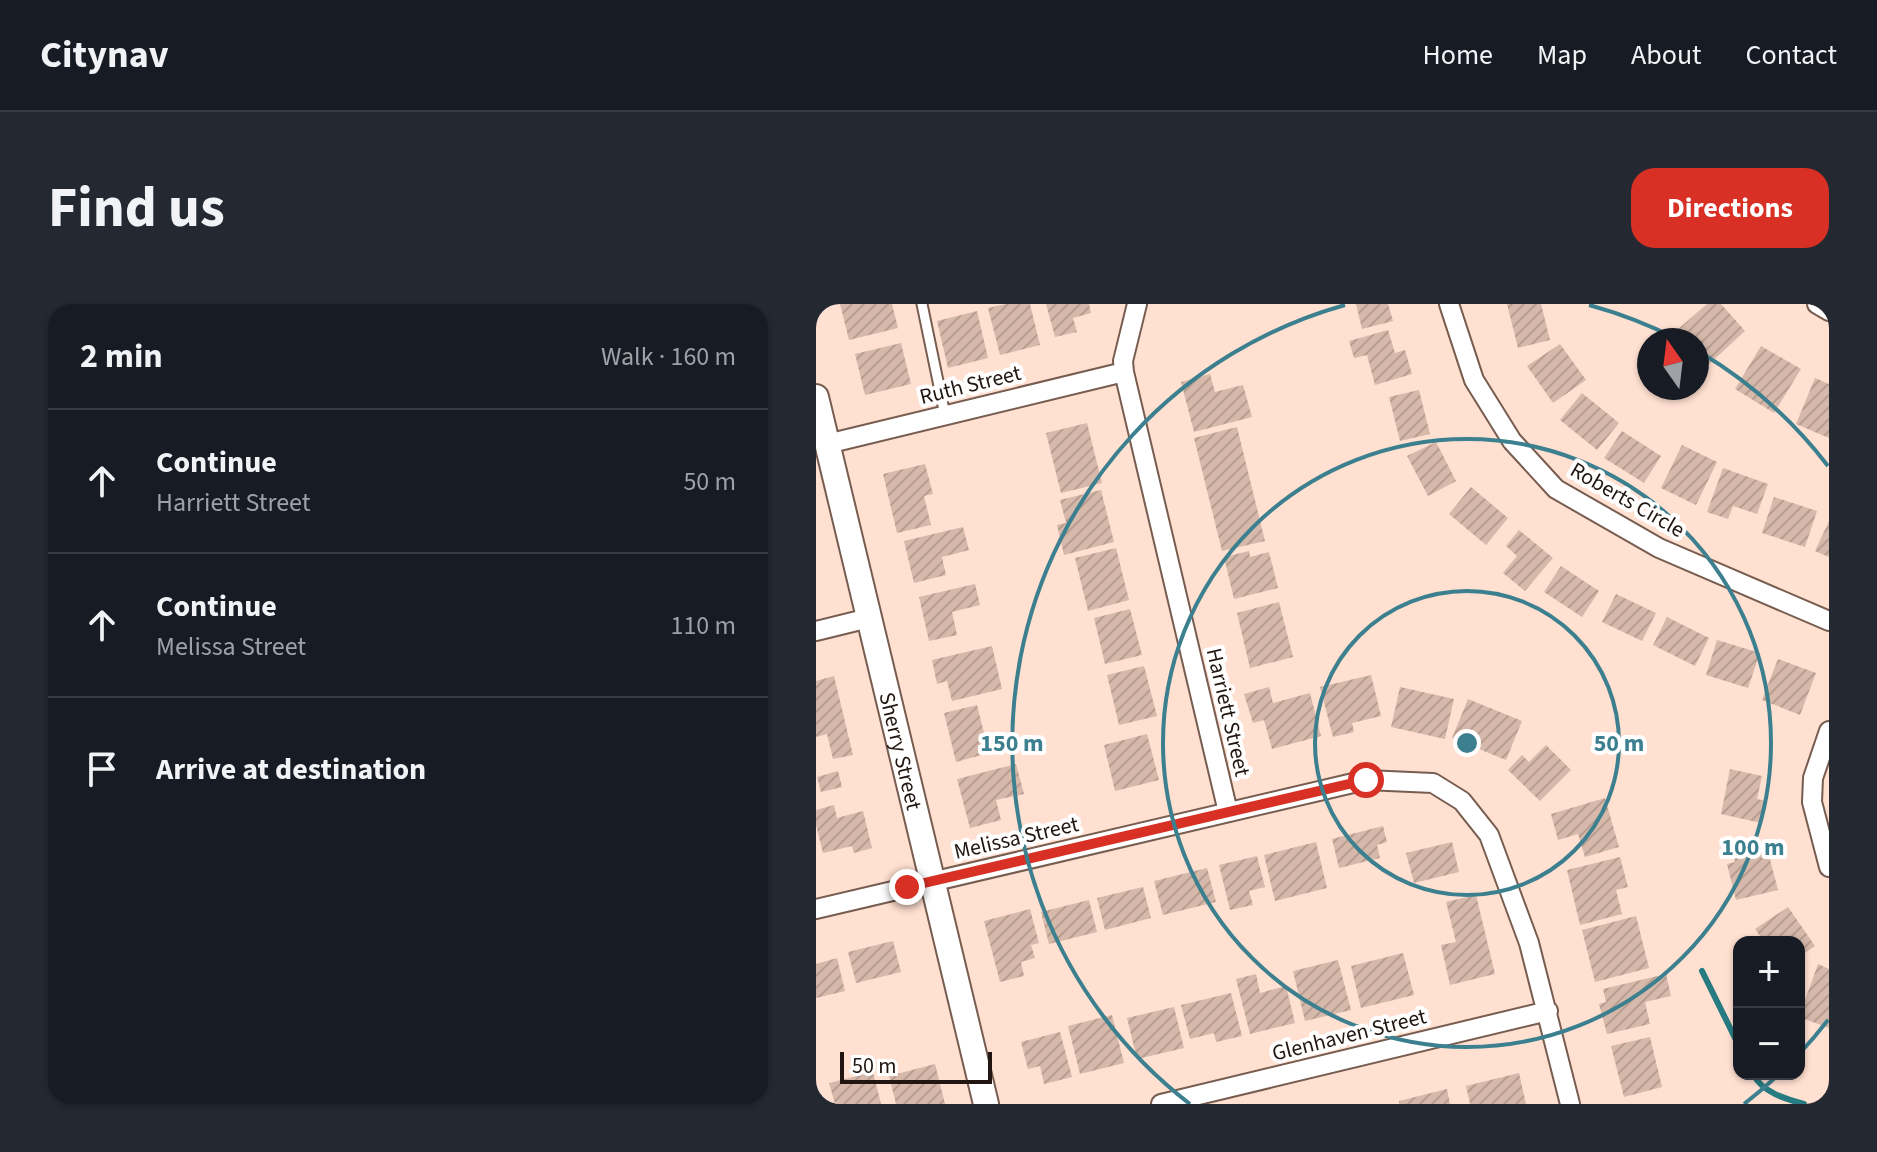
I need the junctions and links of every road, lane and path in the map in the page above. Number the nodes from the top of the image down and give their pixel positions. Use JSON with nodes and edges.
{"nodes":[{"id":1,"x":922,"y":304,"type":"edge"},
{"id":2,"x":1137,"y":304,"type":"edge"},
{"id":3,"x":1449,"y":304,"type":"edge"},
{"id":4,"x":1817,"y":304,"type":"edge"},
{"id":5,"x":1829,"y":311,"type":"edge"},
{"id":6,"x":1124,"y":372,"type":"junction"},
{"id":7,"x":816,"y":397,"type":"edge"},
{"id":8,"x":945,"y":415,"type":"junction"},
{"id":9,"x":827,"y":444,"type":"junction"},
{"id":10,"x":869,"y":618,"type":"junction"},
{"id":11,"x":1829,"y":621,"type":"edge"},
{"id":12,"x":816,"y":631,"type":"edge"},
{"id":13,"x":1829,"y":731,"type":"edge"},
{"id":14,"x":1228,"y":812,"type":"junction"},
{"id":15,"x":1829,"y":867,"type":"edge"},
{"id":16,"x":932,"y":881,"type":"junction"},
{"id":17,"x":816,"y":909,"type":"edge"},
{"id":18,"x":1548,"y":1011,"type":"junction"},
{"id":19,"x":986,"y":1104,"type":"edge"},
{"id":20,"x":1161,"y":1104,"type":"edge"},
{"id":21,"x":1570,"y":1104,"type":"edge"}],
"edges":[{"from":1,"to":8,"type":"lane"},
{"from":2,"to":6,"type":"street","name":"Harriett Street"},
{"from":3,"to":11,"type":"street","name":"Roberts Circle"},
{"from":4,"to":5,"type":"street"},
{"from":6,"to":8,"type":"street","name":"Ruth Street"},
{"from":6,"to":14,"type":"street","name":"Harriett Street"},
{"from":7,"to":9,"type":"street","name":"Sherry Street"},
{"from":8,"to":9,"type":"street","name":"Ruth Street"},
{"from":9,"to":10,"type":"street","name":"Sherry Street"},
{"from":10,"to":12,"type":"street"},
{"from":10,"to":16,"type":"street","name":"Sherry Street"},
{"from":13,"to":15,"type":"street"},
{"from":14,"to":16,"type":"street","name":"Melissa Street"},
{"from":14,"to":18,"type":"street","name":"Harriett Street"},
{"from":16,"to":17,"type":"street","name":"Melissa Street"},
{"from":16,"to":19,"type":"street","name":"Sherry Street"},
{"from":18,"to":20,"type":"street","name":"Glenhaven Street"},
{"from":18,"to":21,"type":"street","name":"Harriett Street"}]}
